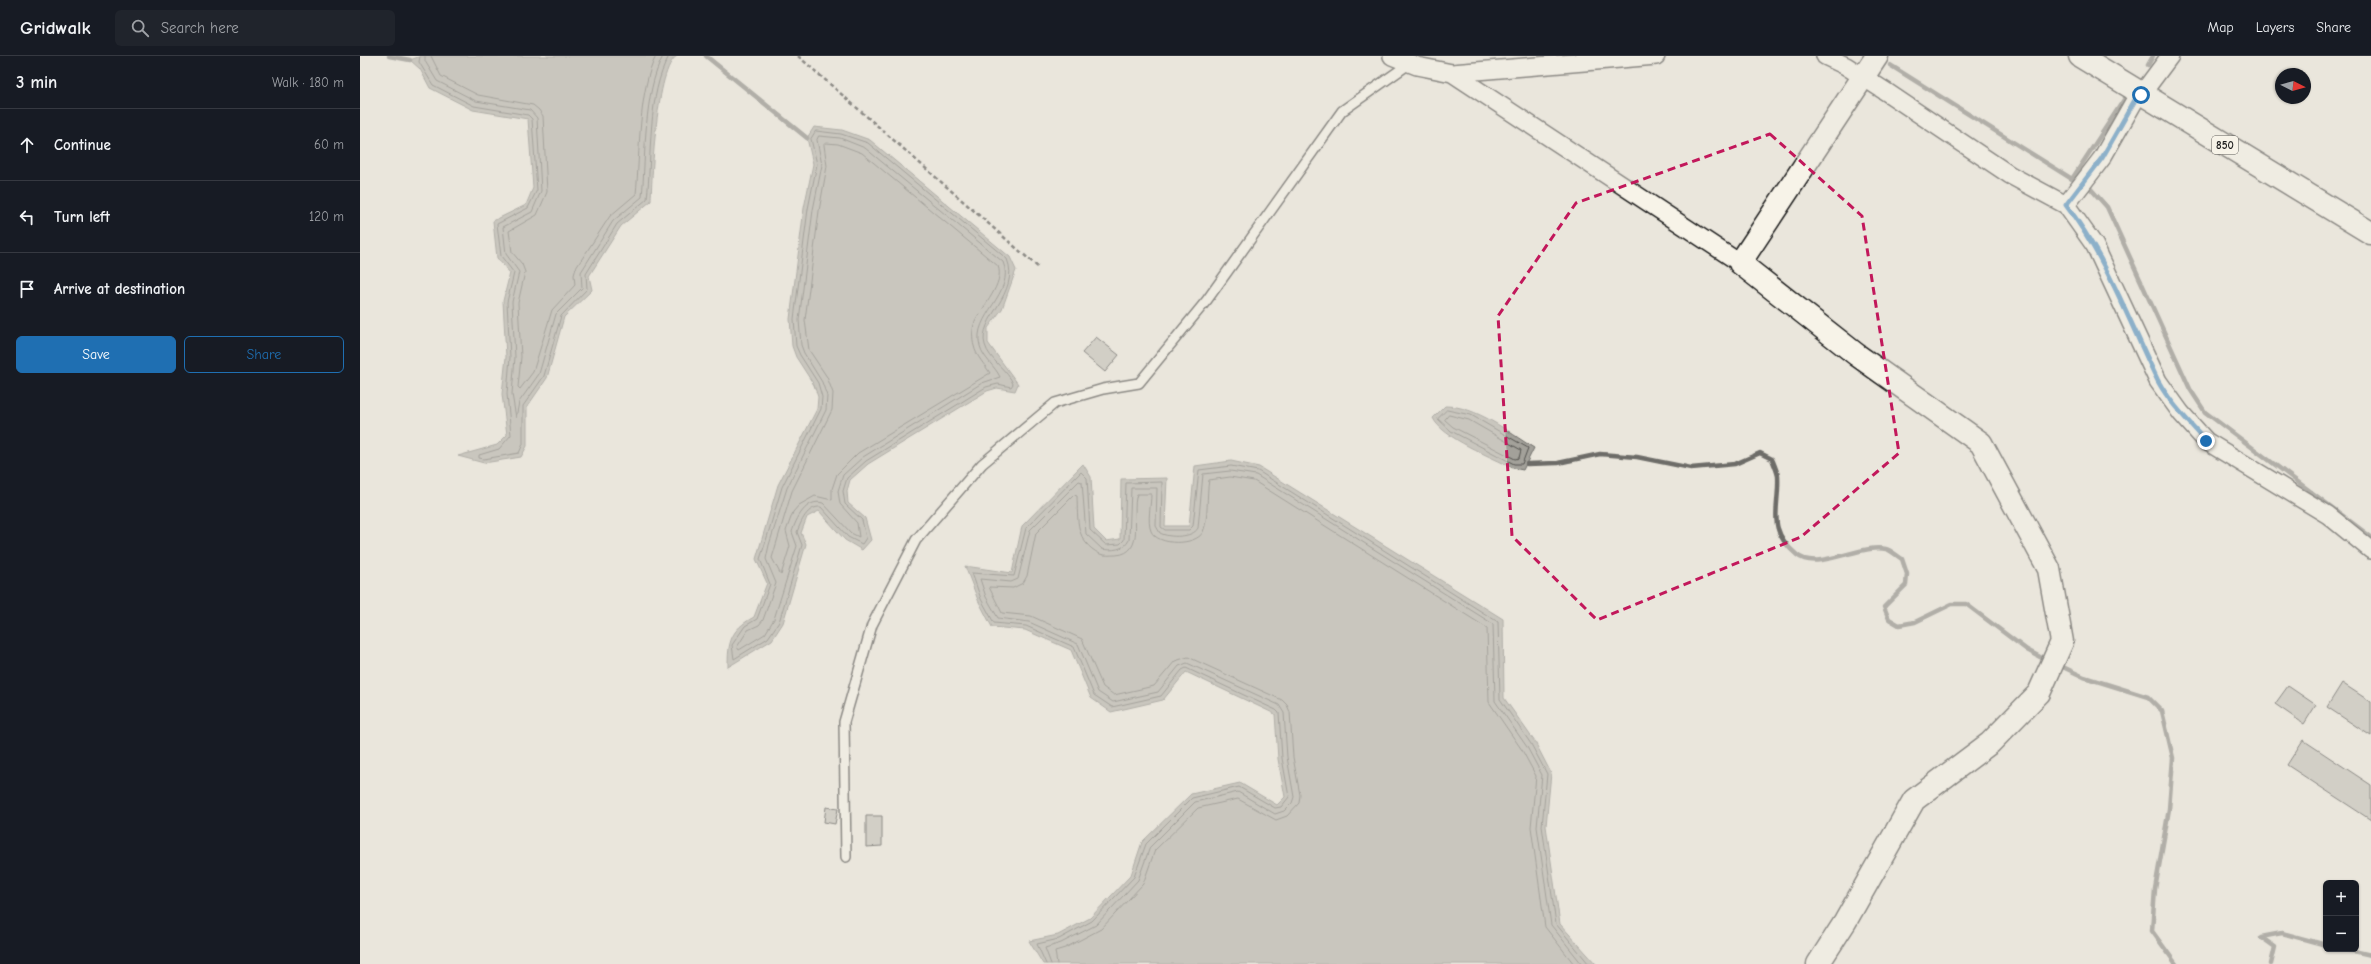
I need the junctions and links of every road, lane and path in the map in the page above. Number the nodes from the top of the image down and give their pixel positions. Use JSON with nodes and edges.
{"nodes":[{"id":1,"x":798,"y":56,"type":"edge"},
{"id":2,"x":1392,"y":56,"type":"edge"},
{"id":3,"x":1656,"y":56,"type":"edge"},
{"id":4,"x":1825,"y":56,"type":"edge"},
{"id":5,"x":1877,"y":56,"type":"edge"},
{"id":6,"x":2080,"y":56,"type":"edge"},
{"id":7,"x":2170,"y":56,"type":"edge"},
{"id":8,"x":1417,"y":66,"type":"junction"},
{"id":9,"x":1452,"y":73,"type":"junction"},
{"id":10,"x":1863,"y":78,"type":"junction"},
{"id":11,"x":2141,"y":95,"type":"junction"},
{"id":12,"x":2066,"y":205,"type":"junction"},
{"id":13,"x":2371,"y":234,"type":"edge"},
{"id":14,"x":1740,"y":263,"type":"junction"},
{"id":15,"x":1039,"y":268,"type":"dead end"},
{"id":16,"x":2371,"y":550,"type":"edge"},
{"id":17,"x":846,"y":857,"type":"dead end"},
{"id":18,"x":1818,"y":964,"type":"edge"}],
"edges":[{"from":1,"to":15,"type":"path"},
{"from":2,"to":8,"type":"street"},
{"from":3,"to":9,"type":"street"},
{"from":4,"to":10,"type":"street"},
{"from":5,"to":10,"type":"street"},
{"from":6,"to":11,"type":"street","number":"850"},
{"from":7,"to":11,"type":"street"},
{"from":8,"to":9,"type":"street"},
{"from":8,"to":17,"type":"lane"},
{"from":9,"to":14,"type":"street"},
{"from":10,"to":12,"type":"street"},
{"from":10,"to":14,"type":"street"},
{"from":11,"to":12,"type":"street"},
{"from":11,"to":13,"type":"street","number":"850"},
{"from":12,"to":16,"type":"street"},
{"from":14,"to":18,"type":"street"}]}
